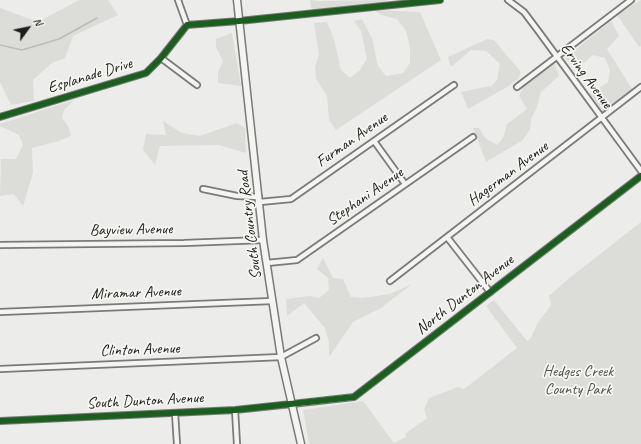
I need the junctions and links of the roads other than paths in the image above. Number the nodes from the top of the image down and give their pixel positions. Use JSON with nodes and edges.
{"nodes":[{"id":1,"x":178,"y":0,"type":"edge"},
{"id":2,"x":237,"y":0,"type":"edge"},
{"id":3,"x":440,"y":0,"type":"edge"},
{"id":4,"x":508,"y":0,"type":"edge"},
{"id":5,"x":631,"y":0,"type":"edge"},
{"id":6,"x":239,"y":21,"type":"junction"},
{"id":7,"x":187,"y":25,"type":"junction"},
{"id":8,"x":556,"y":56,"type":"junction"},
{"id":9,"x":161,"y":58,"type":"junction"},
{"id":10,"x":197,"y":85,"type":"dead end"},
{"id":11,"x":454,"y":86,"type":"dead end"},
{"id":12,"x":517,"y":87,"type":"dead end"},
{"id":13,"x":641,"y":87,"type":"edge"},
{"id":14,"x":0,"y":117,"type":"edge"},
{"id":15,"x":601,"y":119,"type":"junction"},
{"id":16,"x":473,"y":137,"type":"dead end"},
{"id":17,"x":374,"y":141,"type":"junction"},
{"id":18,"x":641,"y":171,"type":"edge"},
{"id":19,"x":641,"y":176,"type":"edge"},
{"id":20,"x":405,"y":184,"type":"junction"},
{"id":21,"x":203,"y":189,"type":"dead end"},
{"id":22,"x":260,"y":199,"type":"junction"},
{"id":23,"x":447,"y":236,"type":"junction"},
{"id":24,"x":263,"y":240,"type":"junction"},
{"id":25,"x":0,"y":245,"type":"edge"},
{"id":26,"x":266,"y":263,"type":"junction"},
{"id":27,"x":390,"y":281,"type":"dead end"},
{"id":28,"x":490,"y":292,"type":"junction"},
{"id":29,"x":272,"y":301,"type":"junction"},
{"id":30,"x":0,"y":312,"type":"edge"},
{"id":31,"x":316,"y":338,"type":"dead end"},
{"id":32,"x":281,"y":357,"type":"junction"},
{"id":33,"x":0,"y":369,"type":"edge"},
{"id":34,"x":292,"y":404,"type":"junction"},
{"id":35,"x":235,"y":410,"type":"junction"},
{"id":36,"x":175,"y":412,"type":"junction"},
{"id":37,"x":0,"y":421,"type":"edge"},
{"id":38,"x":177,"y":444,"type":"edge"},
{"id":39,"x":237,"y":444,"type":"edge"},
{"id":40,"x":301,"y":444,"type":"edge"}],
"edges":[{"from":1,"to":7,"type":"street"},
{"from":2,"to":6,"type":"main road","name":"South Country Road"},
{"from":3,"to":6,"type":"street"},
{"from":4,"to":8,"type":"street","name":"Erving Avenue"},
{"from":5,"to":8,"type":"street"},
{"from":6,"to":7,"type":"street"},
{"from":6,"to":22,"type":"main road","name":"South Country Road"},
{"from":7,"to":9,"type":"street","name":"Esplanade Drive"},
{"from":8,"to":12,"type":"street"},
{"from":8,"to":15,"type":"street","name":"Erving Avenue"},
{"from":9,"to":10,"type":"street"},
{"from":9,"to":14,"type":"street","name":"Esplanade Drive"},
{"from":11,"to":17,"type":"street","name":"Furman Avenue"},
{"from":13,"to":15,"type":"street","name":"Hagerman Avenue"},
{"from":15,"to":18,"type":"street","name":"Erving Avenue"},
{"from":15,"to":23,"type":"street","name":"Hagerman Avenue"},
{"from":16,"to":20,"type":"street","name":"Stephani Avenue"},
{"from":17,"to":20,"type":"street"},
{"from":17,"to":22,"type":"street","name":"Furman Avenue"},
{"from":19,"to":28,"type":"street","name":"North Dunton Avenue"},
{"from":20,"to":26,"type":"street","name":"Stephani Avenue"},
{"from":21,"to":22,"type":"street","name":"Furman Avenue"},
{"from":22,"to":24,"type":"main road","name":"South Country Road"},
{"from":23,"to":27,"type":"street","name":"Hagerman Avenue"},
{"from":23,"to":28,"type":"street"},
{"from":24,"to":25,"type":"street","name":"Bayview Avenue"},
{"from":24,"to":26,"type":"main road","name":"South Country Road"},
{"from":26,"to":29,"type":"main road","name":"South Country Road"},
{"from":28,"to":34,"type":"street","name":"North Dunton Avenue"},
{"from":29,"to":30,"type":"street","name":"Miramar Avenue"},
{"from":29,"to":32,"type":"main road","name":"South Country Road"},
{"from":31,"to":32,"type":"street"},
{"from":32,"to":33,"type":"street","name":"Clinton Avenue"},
{"from":32,"to":34,"type":"main road","name":"South Country Road"},
{"from":34,"to":35,"type":"street","name":"South Dunton Avenue"},
{"from":34,"to":40,"type":"main road","name":"South Country Road"},
{"from":35,"to":36,"type":"street","name":"South Dunton Avenue"},
{"from":35,"to":39,"type":"street"},
{"from":36,"to":37,"type":"street","name":"South Dunton Avenue"},
{"from":36,"to":38,"type":"street"}]}
